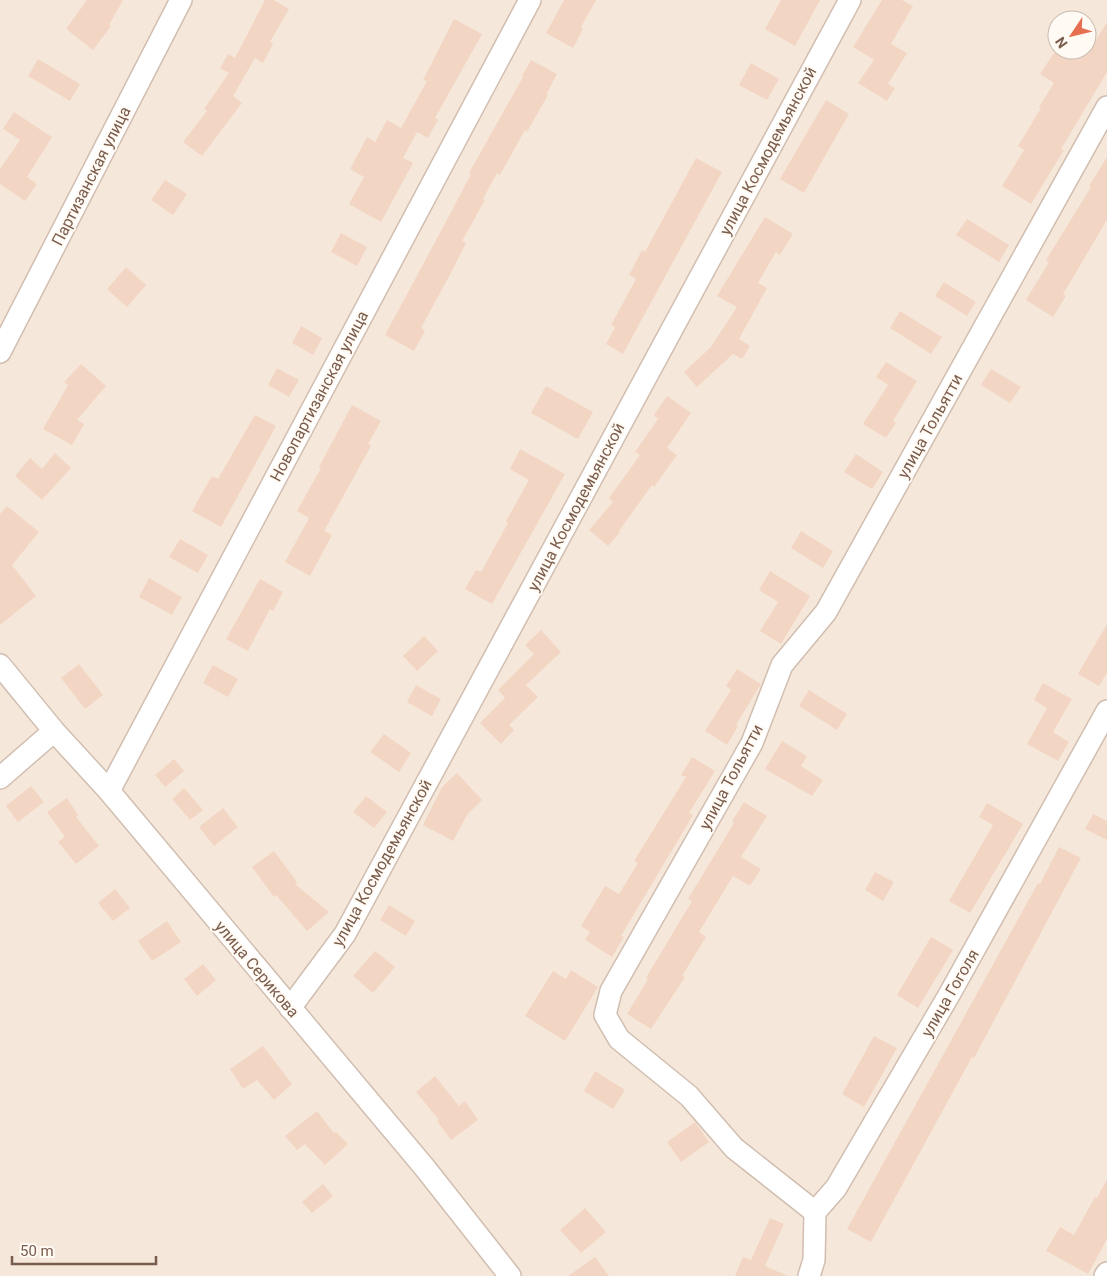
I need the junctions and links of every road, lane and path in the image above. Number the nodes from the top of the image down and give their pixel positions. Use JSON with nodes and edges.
{"nodes":[{"id":1,"x":181,"y":0,"type":"edge"},
{"id":2,"x":530,"y":0,"type":"edge"},
{"id":3,"x":850,"y":0,"type":"edge"},
{"id":4,"x":1107,"y":107,"type":"edge"},
{"id":5,"x":0,"y":352,"type":"edge"},
{"id":6,"x":0,"y":665,"type":"edge"},
{"id":7,"x":1107,"y":710,"type":"edge"},
{"id":8,"x":54,"y":730,"type":"junction"},
{"id":9,"x":0,"y":778,"type":"edge"},
{"id":10,"x":109,"y":791,"type":"junction"},
{"id":11,"x":290,"y":1008,"type":"junction"},
{"id":12,"x":815,"y":1212,"type":"junction"},
{"id":13,"x":510,"y":1276,"type":"edge"},
{"id":14,"x":810,"y":1276,"type":"edge"}],
"edges":[{"from":1,"to":5,"type":"street","name":"Партизанская улица"},
{"from":2,"to":10,"type":"street","name":"Новопартизанская улица"},
{"from":3,"to":11,"type":"street","name":"улица Космодемьянской"},
{"from":4,"to":12,"type":"street","name":"улица Тольятти"},
{"from":6,"to":8,"type":"street","name":"улица Серикова"},
{"from":7,"to":12,"type":"street","name":"улица Гоголя"},
{"from":8,"to":9,"type":"street"},
{"from":8,"to":10,"type":"street","name":"улица Серикова"},
{"from":10,"to":11,"type":"street","name":"улица Серикова"},
{"from":11,"to":13,"type":"street","name":"улица Серикова"},
{"from":12,"to":14,"type":"street"}]}
